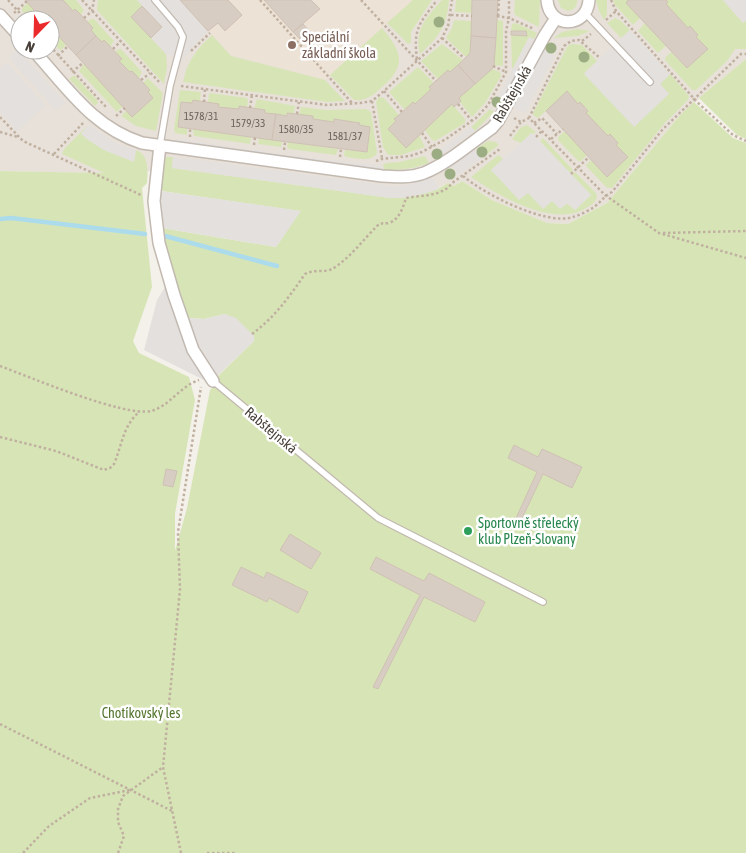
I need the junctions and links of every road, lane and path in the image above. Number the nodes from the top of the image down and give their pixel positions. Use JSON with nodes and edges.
{"nodes":[{"id":1,"x":8,"y":0,"type":"edge"},
{"id":2,"x":82,"y":0,"type":"edge"},
{"id":3,"x":94,"y":0,"type":"edge"},
{"id":4,"x":155,"y":0,"type":"edge"},
{"id":5,"x":260,"y":0,"type":"edge"},
{"id":6,"x":361,"y":0,"type":"edge"},
{"id":7,"x":436,"y":0,"type":"edge"},
{"id":8,"x":452,"y":0,"type":"edge"},
{"id":9,"x":499,"y":0,"type":"edge"},
{"id":10,"x":509,"y":0,"type":"edge"},
{"id":11,"x":547,"y":0,"type":"edge"},
{"id":12,"x":589,"y":0,"type":"edge"},
{"id":13,"x":611,"y":0,"type":"edge"},
{"id":14,"x":27,"y":1,"type":"dead end"},
{"id":15,"x":17,"y":10,"type":"joint"},
{"id":16,"x":92,"y":10,"type":"junction"},
{"id":17,"x":585,"y":14,"type":"junction"},
{"id":18,"x":0,"y":15,"type":"edge"},
{"id":19,"x":451,"y":15,"type":"junction"},
{"id":20,"x":472,"y":16,"type":"dead end"},
{"id":21,"x":84,"y":18,"type":"dead end"},
{"id":22,"x":509,"y":18,"type":"junction"},
{"id":23,"x":556,"y":18,"type":"junction"},
{"id":24,"x":10,"y":26,"type":"edge"},
{"id":25,"x":442,"y":38,"type":"junction"},
{"id":26,"x":121,"y":42,"type":"junction"},
{"id":27,"x":68,"y":46,"type":"dead end"},
{"id":28,"x":64,"y":50,"type":"dead end"},
{"id":29,"x":112,"y":50,"type":"dead end"},
{"id":30,"x":746,"y":54,"type":"edge"},
{"id":31,"x":60,"y":57,"type":"edge"},
{"id":32,"x":464,"y":58,"type":"dead end"},
{"id":33,"x":600,"y":58,"type":"dead end"},
{"id":34,"x":42,"y":60,"type":"edge"},
{"id":35,"x":417,"y":60,"type":"junction"},
{"id":36,"x":83,"y":62,"type":"dead end"},
{"id":37,"x":80,"y":66,"type":"dead end"},
{"id":38,"x":493,"y":66,"type":"dead end"},
{"id":39,"x":150,"y":72,"type":"junction"},
{"id":40,"x":506,"y":72,"type":"junction"},
{"id":41,"x":141,"y":80,"type":"dead end"},
{"id":42,"x":436,"y":81,"type":"dead end"},
{"id":43,"x":650,"y":82,"type":"dead end"},
{"id":44,"x":170,"y":86,"type":"junction"},
{"id":45,"x":206,"y":88,"type":"junction"},
{"id":46,"x":384,"y":91,"type":"junction"},
{"id":47,"x":252,"y":95,"type":"junction"},
{"id":48,"x":695,"y":98,"type":"junction"},
{"id":49,"x":372,"y":101,"type":"junction"},
{"id":50,"x":204,"y":102,"type":"dead end"},
{"id":51,"x":298,"y":102,"type":"junction"},
{"id":52,"x":353,"y":104,"type":"junction"},
{"id":53,"x":458,"y":104,"type":"dead end"},
{"id":54,"x":488,"y":105,"type":"junction"},
{"id":55,"x":124,"y":108,"type":"dead end"},
{"id":56,"x":250,"y":108,"type":"dead end"},
{"id":57,"x":402,"y":112,"type":"dead end"},
{"id":58,"x":504,"y":112,"type":"junction"},
{"id":59,"x":296,"y":114,"type":"dead end"},
{"id":60,"x":0,"y":117,"type":"edge"},
{"id":61,"x":528,"y":118,"type":"junction"},
{"id":62,"x":472,"y":121,"type":"junction"},
{"id":63,"x":84,"y":122,"type":"dead end"},
{"id":64,"x":521,"y":122,"type":"junction"},
{"id":65,"x":534,"y":123,"type":"junction"},
{"id":66,"x":190,"y":129,"type":"dead end"},
{"id":67,"x":563,"y":129,"type":"dead end"},
{"id":68,"x":542,"y":131,"type":"junction"},
{"id":69,"x":0,"y":132,"type":"edge"},
{"id":70,"x":422,"y":133,"type":"dead end"},
{"id":71,"x":190,"y":134,"type":"dead end"},
{"id":72,"x":557,"y":134,"type":"junction"},
{"id":73,"x":510,"y":136,"type":"dead end"},
{"id":74,"x":19,"y":137,"type":"junction"},
{"id":75,"x":184,"y":137,"type":"dead end"},
{"id":76,"x":255,"y":137,"type":"dead end"},
{"id":77,"x":536,"y":137,"type":"dead end"},
{"id":78,"x":199,"y":139,"type":"dead end"},
{"id":79,"x":552,"y":139,"type":"junction"},
{"id":80,"x":746,"y":141,"type":"edge"},
{"id":81,"x":285,"y":142,"type":"dead end"},
{"id":82,"x":160,"y":146,"type":"junction"},
{"id":83,"x":284,"y":147,"type":"dead end"},
{"id":84,"x":432,"y":147,"type":"junction"},
{"id":85,"x":261,"y":148,"type":"dead end"},
{"id":86,"x":341,"y":149,"type":"dead end"},
{"id":87,"x":500,"y":149,"type":"dead end"},
{"id":88,"x":276,"y":150,"type":"dead end"},
{"id":89,"x":287,"y":152,"type":"dead end"},
{"id":90,"x":54,"y":154,"type":"junction"},
{"id":91,"x":333,"y":158,"type":"dead end"},
{"id":92,"x":589,"y":158,"type":"dead end"},
{"id":93,"x":382,"y":159,"type":"junction"},
{"id":94,"x":374,"y":162,"type":"dead end"},
{"id":95,"x":578,"y":167,"type":"junction"},
{"id":96,"x":571,"y":174,"type":"dead end"},
{"id":97,"x":464,"y":176,"type":"junction"},
{"id":98,"x":605,"y":195,"type":"junction"},
{"id":99,"x":158,"y":204,"type":"junction"},
{"id":100,"x":746,"y":231,"type":"edge"},
{"id":101,"x":659,"y":232,"type":"junction"},
{"id":102,"x":746,"y":258,"type":"edge"},
{"id":103,"x":252,"y":334,"type":"dead end"},
{"id":104,"x":0,"y":366,"type":"edge"},
{"id":105,"x":213,"y":380,"type":"joint"},
{"id":106,"x":139,"y":412,"type":"junction"},
{"id":107,"x":0,"y":437,"type":"edge"},
{"id":108,"x":543,"y":602,"type":"dead end"},
{"id":109,"x":0,"y":724,"type":"edge"},
{"id":110,"x":164,"y":768,"type":"junction"},
{"id":111,"x":130,"y":790,"type":"junction"},
{"id":112,"x":172,"y":811,"type":"junction"},
{"id":113,"x":23,"y":853,"type":"edge"},
{"id":114,"x":118,"y":853,"type":"edge"},
{"id":115,"x":181,"y":853,"type":"edge"},
{"id":116,"x":207,"y":853,"type":"edge"},
{"id":117,"x":235,"y":853,"type":"edge"}],
"edges":[{"from":1,"to":15,"type":"path"},
{"from":2,"to":16,"type":"path"},
{"from":3,"to":16,"type":"path"},
{"from":4,"to":44,"type":"lane"},
{"from":5,"to":52,"type":"path"},
{"from":6,"to":35,"type":"path"},
{"from":7,"to":35,"type":"path"},
{"from":8,"to":19,"type":"path"},
{"from":9,"to":22,"type":"path"},
{"from":10,"to":22,"type":"path"},
{"from":11,"to":23,"type":"street"},
{"from":12,"to":17,"type":"street"},
{"from":13,"to":48,"type":"path"},
{"from":14,"to":15,"type":"path"},
{"from":16,"to":21,"type":"path"},
{"from":16,"to":26,"type":"path"},
{"from":17,"to":23,"type":"street"},
{"from":17,"to":43,"type":"lane"},
{"from":18,"to":24,"type":"street"},
{"from":19,"to":20,"type":"path"},
{"from":19,"to":25,"type":"path"},
{"from":22,"to":40,"type":"path"},
{"from":23,"to":58,"type":"street","name":"Rabštejnská"},
{"from":25,"to":32,"type":"path"},
{"from":25,"to":35,"type":"path"},
{"from":26,"to":29,"type":"path"},
{"from":26,"to":39,"type":"path"},
{"from":27,"to":28,"type":"path"},
{"from":30,"to":48,"type":"path"},
{"from":31,"to":55,"type":"path"},
{"from":33,"to":61,"type":"path"},
{"from":34,"to":82,"type":"street","name":"Rabštejnská"},
{"from":35,"to":42,"type":"path"},
{"from":35,"to":46,"type":"path"},
{"from":36,"to":37,"type":"path"},
{"from":38,"to":40,"type":"path"},
{"from":39,"to":41,"type":"path"},
{"from":39,"to":44,"type":"path"},
{"from":40,"to":54,"type":"path"},
{"from":44,"to":45,"type":"path"},
{"from":44,"to":82,"type":"lane"},
{"from":45,"to":47,"type":"path"},
{"from":45,"to":50,"type":"path"},
{"from":46,"to":49,"type":"path"},
{"from":46,"to":57,"type":"path"},
{"from":47,"to":51,"type":"path"},
{"from":47,"to":56,"type":"path"},
{"from":48,"to":80,"type":"path"},
{"from":48,"to":98,"type":"path"},
{"from":49,"to":52,"type":"path"},
{"from":49,"to":93,"type":"path"},
{"from":51,"to":52,"type":"path"},
{"from":51,"to":59,"type":"path"},
{"from":53,"to":62,"type":"path"},
{"from":54,"to":58,"type":"path"},
{"from":54,"to":62,"type":"path"},
{"from":58,"to":64,"type":"path"},
{"from":58,"to":82,"type":"street","name":"Rabštejnská"},
{"from":60,"to":74,"type":"path"},
{"from":61,"to":64,"type":"path"},
{"from":61,"to":65,"type":"path"},
{"from":62,"to":84,"type":"path"},
{"from":63,"to":90,"type":"path"},
{"from":64,"to":73,"type":"path"},
{"from":65,"to":68,"type":"path"},
{"from":65,"to":72,"type":"path"},
{"from":66,"to":71,"type":"path"},
{"from":67,"to":72,"type":"path"},
{"from":68,"to":77,"type":"path"},
{"from":68,"to":79,"type":"path"},
{"from":69,"to":74,"type":"path"},
{"from":70,"to":84,"type":"path"},
{"from":72,"to":79,"type":"path"},
{"from":74,"to":90,"type":"path"},
{"from":75,"to":78,"type":"path"},
{"from":76,"to":85,"type":"path"},
{"from":79,"to":95,"type":"path"},
{"from":81,"to":83,"type":"path"},
{"from":82,"to":99,"type":"street","name":"Rabštejnská"},
{"from":84,"to":93,"type":"path"},
{"from":86,"to":91,"type":"path"},
{"from":87,"to":97,"type":"path"},
{"from":88,"to":89,"type":"path"},
{"from":90,"to":99,"type":"path"},
{"from":92,"to":95,"type":"path"},
{"from":93,"to":94,"type":"path"},
{"from":95,"to":96,"type":"path"},
{"from":95,"to":98,"type":"path"},
{"from":97,"to":98,"type":"path"},
{"from":97,"to":103,"type":"path"},
{"from":98,"to":101,"type":"path"},
{"from":99,"to":105,"type":"street","name":"Rabštejnská"},
{"from":100,"to":101,"type":"path"},
{"from":101,"to":102,"type":"path"},
{"from":104,"to":106,"type":"path"},
{"from":105,"to":108,"type":"lane","name":"Rabštejnská"},
{"from":106,"to":107,"type":"path"},
{"from":106,"to":110,"type":"path"},
{"from":109,"to":111,"type":"path"},
{"from":110,"to":111,"type":"path"},
{"from":110,"to":112,"type":"path"},
{"from":111,"to":112,"type":"path"},
{"from":111,"to":113,"type":"path"},
{"from":111,"to":114,"type":"path"},
{"from":112,"to":115,"type":"path"},
{"from":116,"to":117,"type":"path"}]}
